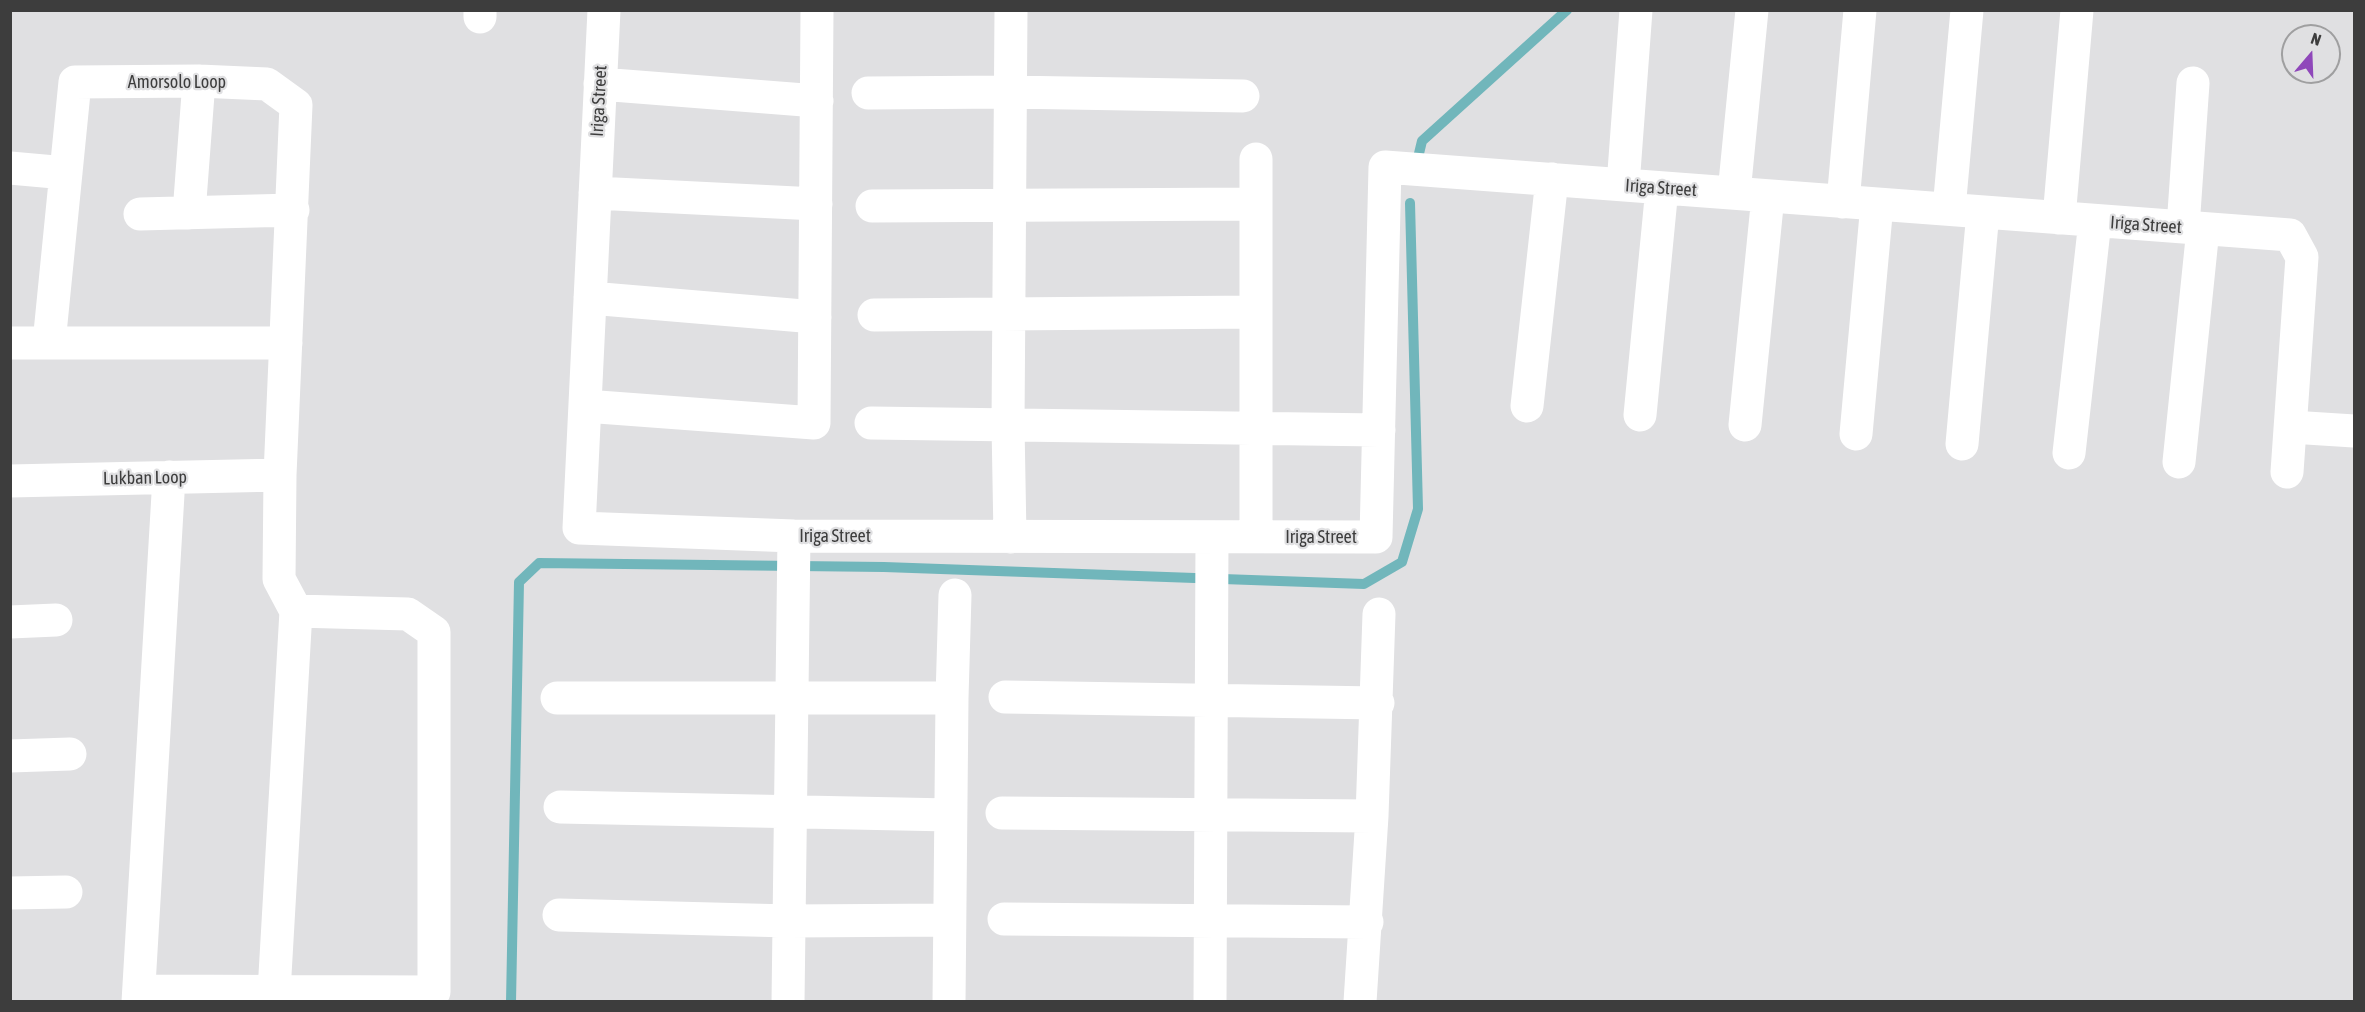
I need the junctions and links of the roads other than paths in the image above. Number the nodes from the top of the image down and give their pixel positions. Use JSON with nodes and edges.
{"nodes":[{"id":1,"x":604,"y":10,"type":"edge"},
{"id":2,"x":817,"y":10,"type":"edge"},
{"id":3,"x":1011,"y":10,"type":"edge"},
{"id":4,"x":1636,"y":10,"type":"edge"},
{"id":5,"x":1752,"y":10,"type":"edge"},
{"id":6,"x":1860,"y":10,"type":"edge"},
{"id":7,"x":1967,"y":10,"type":"edge"},
{"id":8,"x":2077,"y":10,"type":"edge"},
{"id":9,"x":199,"y":81,"type":"junction"},
{"id":10,"x":2193,"y":83,"type":"dead end"},
{"id":11,"x":600,"y":84,"type":"junction"},
{"id":12,"x":1010,"y":92,"type":"junction"},
{"id":13,"x":868,"y":93,"type":"dead end"},
{"id":14,"x":1243,"y":96,"type":"dead end"},
{"id":15,"x":817,"y":101,"type":"junction"},
{"id":16,"x":1256,"y":159,"type":"dead end"},
{"id":17,"x":10,"y":168,"type":"edge"},
{"id":18,"x":66,"y":173,"type":"junction"},
{"id":19,"x":1552,"y":179,"type":"junction"},
{"id":20,"x":1623,"y":185,"type":"junction"},
{"id":21,"x":1662,"y":188,"type":"junction"},
{"id":22,"x":595,"y":193,"type":"junction"},
{"id":23,"x":1734,"y":193,"type":"junction"},
{"id":24,"x":1768,"y":196,"type":"junction"},
{"id":25,"x":1843,"y":201,"type":"junction"},
{"id":26,"x":816,"y":204,"type":"junction"},
{"id":27,"x":1256,"y":204,"type":"junction"},
{"id":28,"x":1877,"y":204,"type":"junction"},
{"id":29,"x":1009,"y":205,"type":"junction"},
{"id":30,"x":872,"y":206,"type":"dead end"},
{"id":31,"x":1949,"y":209,"type":"junction"},
{"id":32,"x":293,"y":210,"type":"junction"},
{"id":33,"x":1983,"y":212,"type":"junction"},
{"id":34,"x":189,"y":213,"type":"junction"},
{"id":35,"x":140,"y":214,"type":"dead end"},
{"id":36,"x":2059,"y":218,"type":"junction"},
{"id":37,"x":2095,"y":221,"type":"junction"},
{"id":38,"x":2193,"y":228,"type":"junction"},
{"id":39,"x":590,"y":298,"type":"junction"},
{"id":40,"x":1256,"y":312,"type":"junction"},
{"id":41,"x":1009,"y":314,"type":"junction"},
{"id":42,"x":874,"y":315,"type":"dead end"},
{"id":43,"x":815,"y":317,"type":"junction"},
{"id":44,"x":10,"y":343,"type":"edge"},
{"id":45,"x":49,"y":343,"type":"junction"},
{"id":46,"x":286,"y":343,"type":"junction"},
{"id":47,"x":585,"y":406,"type":"junction"},
{"id":48,"x":1527,"y":406,"type":"dead end"},
{"id":49,"x":1640,"y":415,"type":"dead end"},
{"id":50,"x":871,"y":423,"type":"dead end"},
{"id":51,"x":1008,"y":425,"type":"junction"},
{"id":52,"x":1745,"y":425,"type":"dead end"},
{"id":53,"x":2290,"y":427,"type":"junction"},
{"id":54,"x":1256,"y":428,"type":"junction"},
{"id":55,"x":1379,"y":430,"type":"junction"},
{"id":56,"x":2355,"y":431,"type":"edge"},
{"id":57,"x":1856,"y":434,"type":"dead end"},
{"id":58,"x":1962,"y":444,"type":"dead end"},
{"id":59,"x":2069,"y":453,"type":"dead end"},
{"id":60,"x":2179,"y":462,"type":"dead end"},
{"id":61,"x":2287,"y":472,"type":"dead end"},
{"id":62,"x":280,"y":475,"type":"junction"},
{"id":63,"x":169,"y":477,"type":"junction"},
{"id":64,"x":10,"y":481,"type":"edge"},
{"id":65,"x":794,"y":536,"type":"junction"},
{"id":66,"x":1010,"y":537,"type":"junction"},
{"id":67,"x":1212,"y":537,"type":"junction"},
{"id":68,"x":1256,"y":537,"type":"junction"},
{"id":69,"x":955,"y":595,"type":"dead end"},
{"id":70,"x":296,"y":611,"type":"junction"},
{"id":71,"x":1379,"y":614,"type":"dead end"},
{"id":72,"x":56,"y":620,"type":"dead end"},
{"id":73,"x":10,"y":622,"type":"edge"},
{"id":74,"x":557,"y":698,"type":"dead end"},
{"id":75,"x":792,"y":698,"type":"junction"},
{"id":76,"x":952,"y":698,"type":"junction"},
{"id":77,"x":1005,"y":698,"type":"dead end"},
{"id":78,"x":1211,"y":701,"type":"junction"},
{"id":79,"x":1378,"y":703,"type":"junction"},
{"id":80,"x":70,"y":754,"type":"dead end"},
{"id":81,"x":10,"y":756,"type":"edge"},
{"id":82,"x":561,"y":807,"type":"dead end"},
{"id":83,"x":790,"y":811,"type":"junction"},
{"id":84,"x":1002,"y":813,"type":"dead end"},
{"id":85,"x":951,"y":814,"type":"junction"},
{"id":86,"x":1211,"y":815,"type":"junction"},
{"id":87,"x":1372,"y":816,"type":"junction"},
{"id":88,"x":66,"y":892,"type":"dead end"},
{"id":89,"x":10,"y":893,"type":"edge"},
{"id":90,"x":559,"y":915,"type":"dead end"},
{"id":91,"x":1004,"y":919,"type":"dead end"},
{"id":92,"x":949,"y":920,"type":"junction"},
{"id":93,"x":789,"y":921,"type":"junction"},
{"id":94,"x":1210,"y":921,"type":"junction"},
{"id":95,"x":1367,"y":922,"type":"junction"},
{"id":96,"x":274,"y":992,"type":"junction"},
{"id":97,"x":139,"y":996,"type":"edge"},
{"id":98,"x":788,"y":1002,"type":"edge"},
{"id":99,"x":949,"y":1002,"type":"edge"},
{"id":100,"x":1210,"y":1002,"type":"edge"},
{"id":101,"x":1360,"y":1002,"type":"edge"}],
"edges":[{"from":1,"to":11,"type":"street","name":"Iriga Street"},
{"from":2,"to":15,"type":"street"},
{"from":3,"to":12,"type":"street"},
{"from":4,"to":20,"type":"street"},
{"from":5,"to":23,"type":"street"},
{"from":6,"to":25,"type":"street"},
{"from":7,"to":31,"type":"street"},
{"from":8,"to":36,"type":"street"},
{"from":9,"to":18,"type":"street","name":"Amorsolo Loop"},
{"from":9,"to":32,"type":"street","name":"Amorsolo Loop"},
{"from":9,"to":34,"type":"street"},
{"from":10,"to":38,"type":"street"},
{"from":11,"to":15,"type":"street"},
{"from":11,"to":22,"type":"street","name":"Iriga Street"},
{"from":12,"to":13,"type":"street"},
{"from":12,"to":14,"type":"street"},
{"from":12,"to":29,"type":"street"},
{"from":15,"to":26,"type":"street"},
{"from":16,"to":27,"type":"street"},
{"from":17,"to":18,"type":"street"},
{"from":18,"to":45,"type":"street","name":"Amorsolo Loop"},
{"from":19,"to":20,"type":"street","name":"Iriga Street"},
{"from":19,"to":48,"type":"street"},
{"from":19,"to":55,"type":"street","name":"Iriga Street"},
{"from":20,"to":21,"type":"street","name":"Iriga Street"},
{"from":21,"to":23,"type":"street","name":"Iriga Street"},
{"from":21,"to":49,"type":"street"},
{"from":22,"to":26,"type":"street"},
{"from":22,"to":39,"type":"street","name":"Iriga Street"},
{"from":23,"to":24,"type":"street","name":"Iriga Street"},
{"from":24,"to":25,"type":"street","name":"Iriga Street"},
{"from":24,"to":52,"type":"street"},
{"from":25,"to":28,"type":"street","name":"Iriga Street"},
{"from":26,"to":43,"type":"street"},
{"from":27,"to":29,"type":"street"},
{"from":27,"to":40,"type":"street"},
{"from":28,"to":31,"type":"street","name":"Iriga Street"},
{"from":28,"to":57,"type":"street"},
{"from":29,"to":30,"type":"street"},
{"from":29,"to":41,"type":"street"},
{"from":31,"to":33,"type":"street","name":"Iriga Street"},
{"from":32,"to":34,"type":"street"},
{"from":32,"to":46,"type":"street","name":"Amorsolo Loop"},
{"from":33,"to":36,"type":"street","name":"Iriga Street"},
{"from":33,"to":58,"type":"street"},
{"from":34,"to":35,"type":"street"},
{"from":36,"to":37,"type":"street","name":"Iriga Street"},
{"from":37,"to":38,"type":"street","name":"Iriga Street"},
{"from":37,"to":59,"type":"street"},
{"from":38,"to":53,"type":"street","name":"Iriga Street"},
{"from":38,"to":60,"type":"street"},
{"from":39,"to":43,"type":"street"},
{"from":39,"to":47,"type":"street","name":"Iriga Street"},
{"from":40,"to":41,"type":"street"},
{"from":40,"to":54,"type":"street"},
{"from":41,"to":42,"type":"street"},
{"from":41,"to":51,"type":"street"},
{"from":43,"to":47,"type":"street"},
{"from":44,"to":45,"type":"street"},
{"from":45,"to":46,"type":"street"},
{"from":46,"to":62,"type":"street","name":"Amorsolo Loop"},
{"from":47,"to":65,"type":"street","name":"Iriga Street"},
{"from":50,"to":51,"type":"street"},
{"from":51,"to":54,"type":"street"},
{"from":51,"to":66,"type":"street"},
{"from":53,"to":56,"type":"street"},
{"from":53,"to":61,"type":"street"},
{"from":54,"to":55,"type":"street"},
{"from":54,"to":68,"type":"street"},
{"from":55,"to":68,"type":"street","name":"Iriga Street"},
{"from":62,"to":63,"type":"street","name":"Lukban Loop"},
{"from":62,"to":70,"type":"street","name":"Amorsolo Loop"},
{"from":63,"to":64,"type":"street","name":"Lukban Loop"},
{"from":63,"to":97,"type":"street"},
{"from":65,"to":66,"type":"street","name":"Iriga Street"},
{"from":65,"to":75,"type":"street"},
{"from":66,"to":67,"type":"street","name":"Iriga Street"},
{"from":67,"to":68,"type":"street","name":"Iriga Street"},
{"from":67,"to":78,"type":"street"},
{"from":69,"to":76,"type":"street"},
{"from":70,"to":96,"type":"street"},
{"from":70,"to":96,"type":"street"},
{"from":71,"to":79,"type":"street"},
{"from":72,"to":73,"type":"street"},
{"from":74,"to":75,"type":"street"},
{"from":75,"to":76,"type":"street"},
{"from":75,"to":83,"type":"street"},
{"from":76,"to":85,"type":"street"},
{"from":77,"to":78,"type":"street"},
{"from":78,"to":79,"type":"street"},
{"from":78,"to":86,"type":"street"},
{"from":79,"to":87,"type":"street"},
{"from":80,"to":81,"type":"street"},
{"from":82,"to":83,"type":"street"},
{"from":83,"to":85,"type":"street"},
{"from":83,"to":93,"type":"street"},
{"from":84,"to":86,"type":"street"},
{"from":85,"to":92,"type":"street"},
{"from":86,"to":87,"type":"street"},
{"from":86,"to":94,"type":"street"},
{"from":87,"to":95,"type":"street"},
{"from":88,"to":89,"type":"street"},
{"from":90,"to":93,"type":"street"},
{"from":91,"to":94,"type":"street"},
{"from":92,"to":93,"type":"street"},
{"from":92,"to":99,"type":"street"},
{"from":93,"to":98,"type":"street"},
{"from":94,"to":95,"type":"street"},
{"from":94,"to":100,"type":"street"},
{"from":95,"to":101,"type":"street"},
{"from":96,"to":97,"type":"street"}]}
